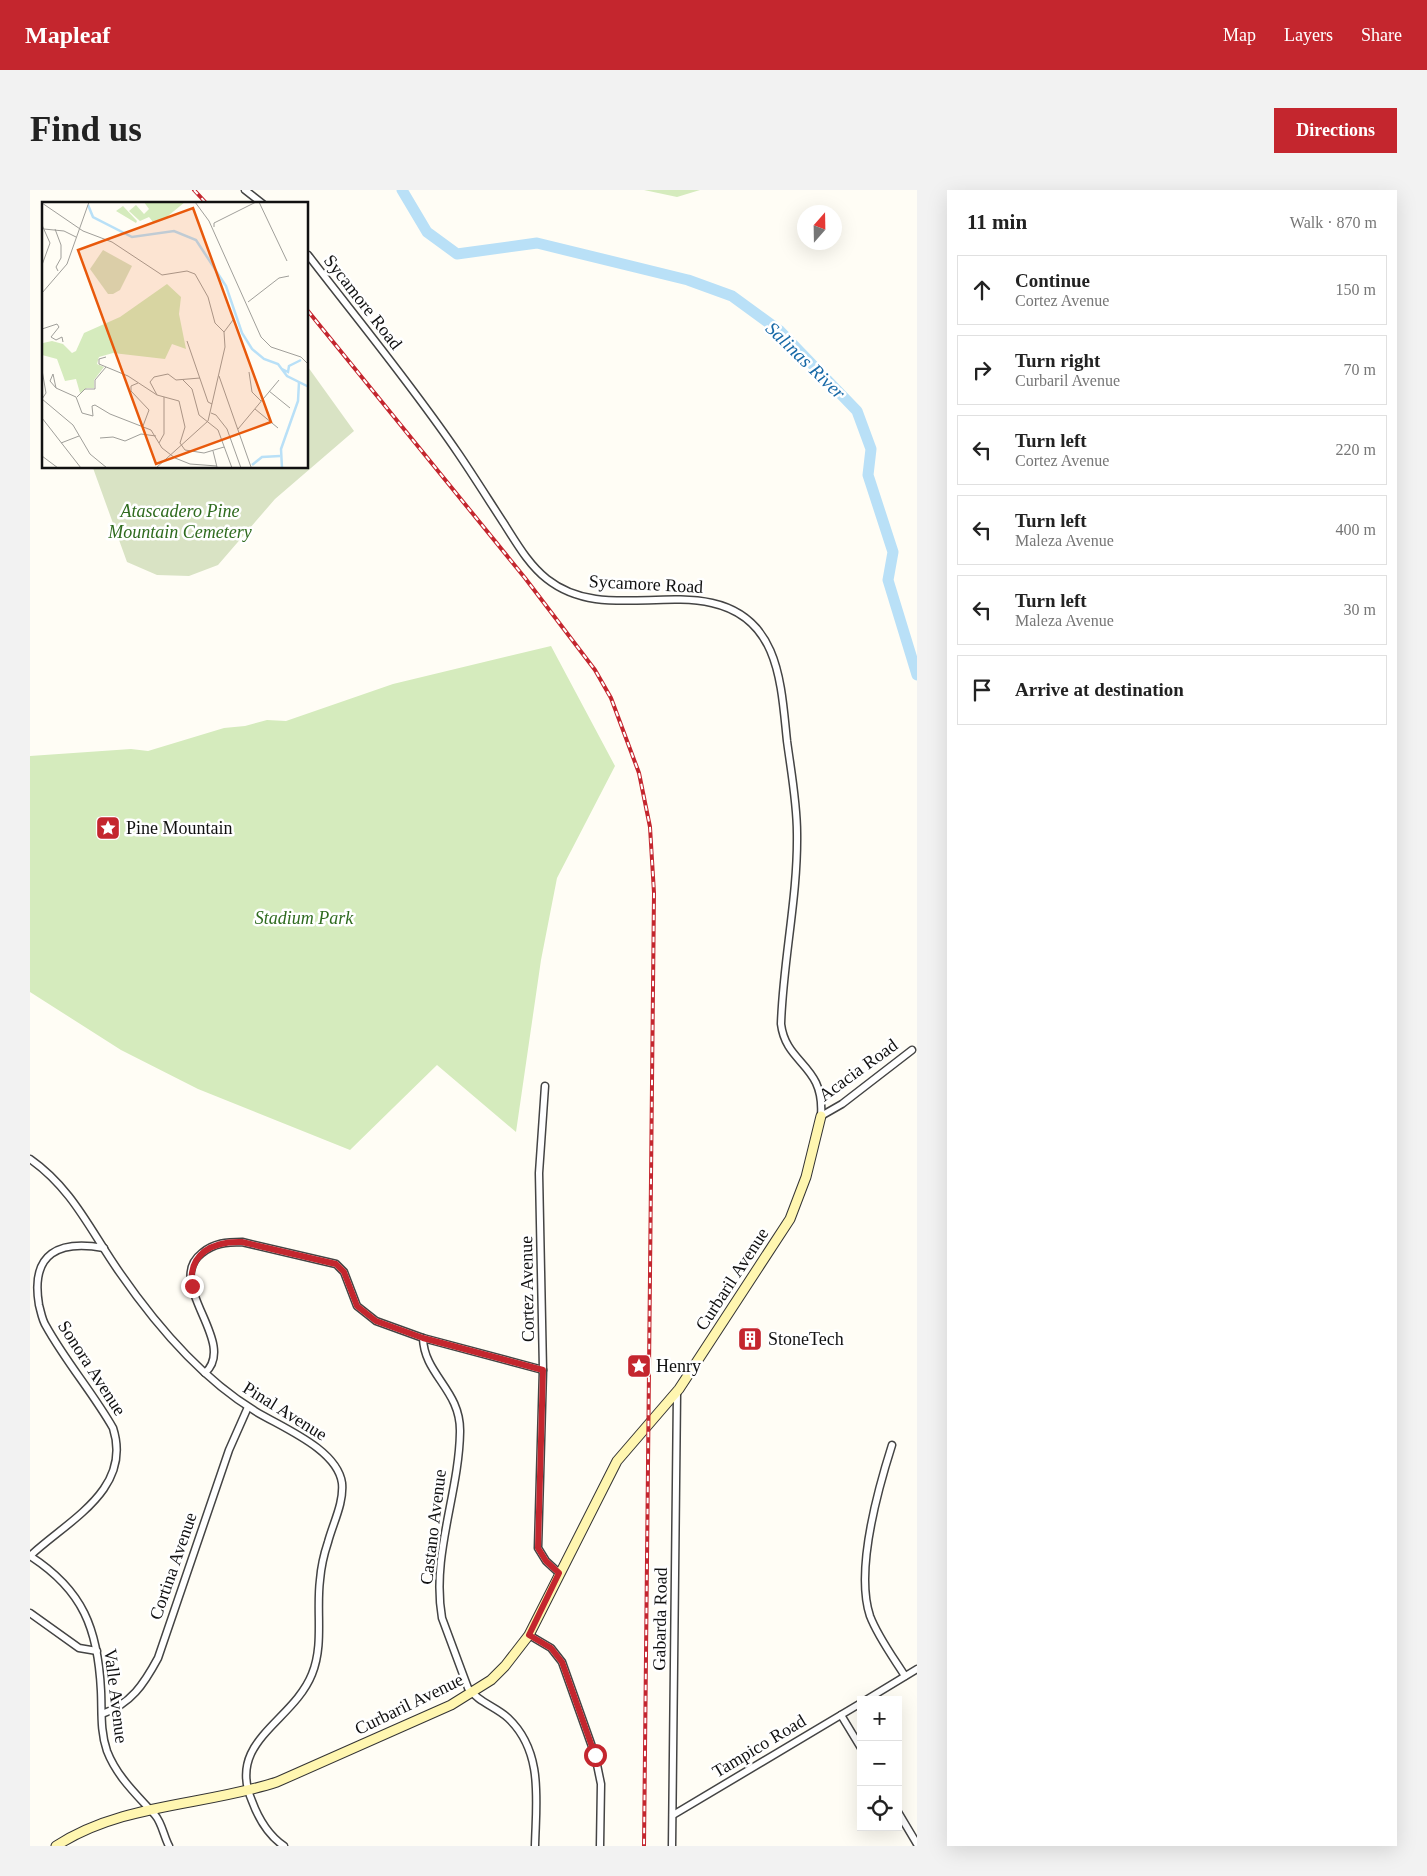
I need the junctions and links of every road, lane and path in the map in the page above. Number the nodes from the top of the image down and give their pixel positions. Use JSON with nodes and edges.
{"nodes":[{"id":1,"x":245,"y":190,"type":"edge"},
{"id":2,"x":260,"y":202,"type":"edge"},
{"id":3,"x":309,"y":256,"type":"edge"},
{"id":4,"x":912,"y":1050,"type":"dead end"},
{"id":5,"x":545,"y":1086,"type":"dead end"},
{"id":6,"x":820,"y":1116,"type":"junction"},
{"id":7,"x":30,"y":1159,"type":"edge"},
{"id":8,"x":104,"y":1248,"type":"junction"},
{"id":9,"x":423,"y":1338,"type":"junction"},
{"id":10,"x":543,"y":1370,"type":"junction"},
{"id":11,"x":205,"y":1374,"type":"junction"},
{"id":12,"x":676,"y":1393,"type":"junction"},
{"id":13,"x":248,"y":1407,"type":"junction"},
{"id":14,"x":892,"y":1445,"type":"dead end"},
{"id":15,"x":30,"y":1556,"type":"edge"},
{"id":16,"x":559,"y":1573,"type":"junction"},
{"id":17,"x":30,"y":1613,"type":"edge"},
{"id":18,"x":529,"y":1635,"type":"junction"},
{"id":19,"x":97,"y":1651,"type":"junction"},
{"id":20,"x":917,"y":1669,"type":"edge"},
{"id":21,"x":905,"y":1676,"type":"junction"},
{"id":22,"x":472,"y":1694,"type":"junction"},
{"id":23,"x":872,"y":1696,"type":"edge"},
{"id":24,"x":857,"y":1705,"type":"edge"},
{"id":25,"x":102,"y":1714,"type":"junction"},
{"id":26,"x":841,"y":1714,"type":"junction"},
{"id":27,"x":857,"y":1741,"type":"edge"},
{"id":28,"x":248,"y":1791,"type":"junction"},
{"id":29,"x":150,"y":1811,"type":"junction"},
{"id":30,"x":673,"y":1815,"type":"junction"},
{"id":31,"x":902,"y":1819,"type":"edge"},
{"id":32,"x":917,"y":1844,"type":"edge"},
{"id":33,"x":56,"y":1846,"type":"edge"},
{"id":34,"x":169,"y":1846,"type":"edge"},
{"id":35,"x":284,"y":1846,"type":"edge"},
{"id":36,"x":535,"y":1846,"type":"edge"},
{"id":37,"x":600,"y":1846,"type":"edge"},
{"id":38,"x":672,"y":1846,"type":"edge"}],
"edges":[{"from":1,"to":2,"type":"street"},
{"from":3,"to":6,"type":"street","name":"Sycamore Road"},
{"from":4,"to":6,"type":"street","name":"Acacia Road"},
{"from":5,"to":10,"type":"street","name":"Cortez Avenue"},
{"from":6,"to":12,"type":"street","name":"Curbaril Avenue"},
{"from":7,"to":8,"type":"street","name":"Pinal Avenue"},
{"from":8,"to":11,"type":"street","name":"Pinal Avenue"},
{"from":8,"to":15,"type":"street","name":"Sonora Avenue"},
{"from":9,"to":10,"type":"street"},
{"from":9,"to":11,"type":"street"},
{"from":9,"to":22,"type":"street","name":"Castano Avenue"},
{"from":10,"to":16,"type":"street","name":"Cortez Avenue"},
{"from":11,"to":13,"type":"street","name":"Pinal Avenue"},
{"from":12,"to":16,"type":"street","name":"Curbaril Avenue"},
{"from":12,"to":30,"type":"street","name":"Gabarda Road"},
{"from":13,"to":25,"type":"street","name":"Cortina Avenue"},
{"from":13,"to":28,"type":"street","name":"Pinal Avenue"},
{"from":14,"to":21,"type":"street"},
{"from":15,"to":19,"type":"street","name":"Valle Avenue"},
{"from":16,"to":18,"type":"street","name":"Curbaril Avenue"},
{"from":17,"to":19,"type":"street"},
{"from":18,"to":22,"type":"street","name":"Curbaril Avenue"},
{"from":18,"to":37,"type":"street"},
{"from":19,"to":25,"type":"street","name":"Valle Avenue"},
{"from":20,"to":21,"type":"street"},
{"from":21,"to":23,"type":"street"},
{"from":22,"to":28,"type":"street","name":"Curbaril Avenue"},
{"from":22,"to":36,"type":"street"},
{"from":24,"to":26,"type":"street","name":"Tampico Road"},
{"from":25,"to":29,"type":"street","name":"Valle Avenue"},
{"from":26,"to":27,"type":"street"},
{"from":26,"to":30,"type":"street","name":"Tampico Road"},
{"from":28,"to":29,"type":"street","name":"Curbaril Avenue"},
{"from":28,"to":35,"type":"street"},
{"from":29,"to":33,"type":"street","name":"Curbaril Avenue"},
{"from":29,"to":34,"type":"street","name":"Valle Avenue"},
{"from":30,"to":38,"type":"street","name":"Gabarda Road"},
{"from":31,"to":32,"type":"street"}]}
